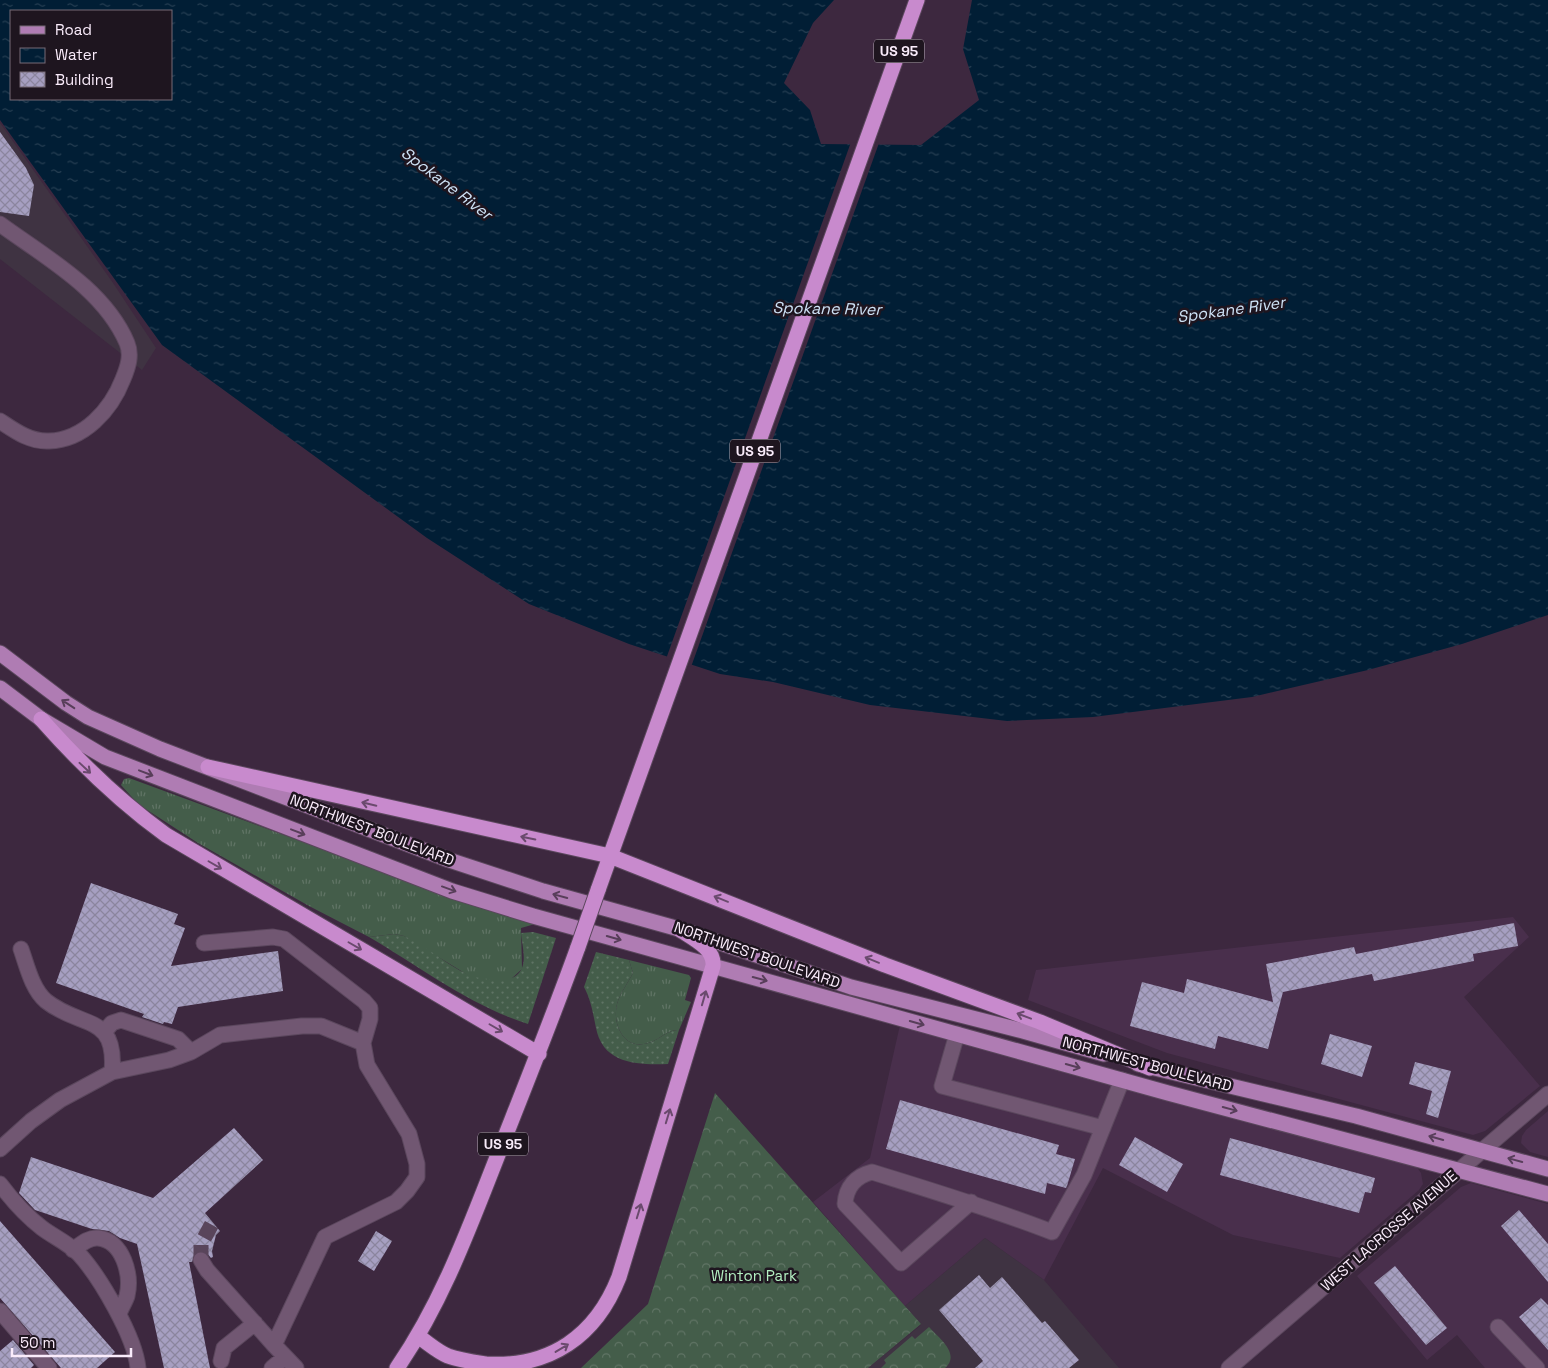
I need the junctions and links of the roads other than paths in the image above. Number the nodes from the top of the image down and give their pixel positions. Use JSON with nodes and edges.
{"nodes":[{"id":1,"x":917,"y":0,"type":"edge"},
{"id":2,"x":0,"y":224,"type":"edge"},
{"id":3,"x":0,"y":421,"type":"edge"},
{"id":4,"x":0,"y":653,"type":"edge"},
{"id":5,"x":0,"y":688,"type":"edge"},
{"id":6,"x":41,"y":719,"type":"junction"},
{"id":7,"x":208,"y":767,"type":"junction"},
{"id":8,"x":610,"y":856,"type":"junction"},
{"id":9,"x":679,"y":929,"type":"junction"},
{"id":10,"x":204,"y":943,"type":"dead end"},
{"id":11,"x":21,"y":949,"type":"dead end"},
{"id":12,"x":713,"y":966,"type":"junction"},
{"id":13,"x":104,"y":1032,"type":"junction"},
{"id":14,"x":957,"y":1034,"type":"junction"},
{"id":15,"x":363,"y":1043,"type":"junction"},
{"id":16,"x":191,"y":1052,"type":"junction"},
{"id":17,"x":539,"y":1054,"type":"junction"},
{"id":18,"x":1150,"y":1068,"type":"junction"},
{"id":19,"x":112,"y":1072,"type":"junction"},
{"id":20,"x":1122,"y":1080,"type":"junction"},
{"id":21,"x":1548,"y":1094,"type":"edge"},
{"id":22,"x":1103,"y":1128,"type":"junction"},
{"id":23,"x":0,"y":1149,"type":"edge"},
{"id":24,"x":1482,"y":1152,"type":"junction"},
{"id":25,"x":1548,"y":1169,"type":"edge"},
{"id":26,"x":1461,"y":1170,"type":"junction"},
{"id":27,"x":0,"y":1184,"type":"edge"},
{"id":28,"x":1548,"y":1194,"type":"edge"},
{"id":29,"x":971,"y":1202,"type":"junction"},
{"id":30,"x":73,"y":1250,"type":"junction"},
{"id":31,"x":201,"y":1260,"type":"dead end"},
{"id":32,"x":0,"y":1311,"type":"edge"},
{"id":33,"x":119,"y":1314,"type":"junction"},
{"id":34,"x":255,"y":1323,"type":"junction"},
{"id":35,"x":1498,"y":1327,"type":"dead end"},
{"id":36,"x":419,"y":1337,"type":"junction"},
{"id":37,"x":274,"y":1345,"type":"junction"},
{"id":38,"x":285,"y":1357,"type":"junction"},
{"id":39,"x":220,"y":1361,"type":"dead end"},
{"id":40,"x":49,"y":1368,"type":"edge"},
{"id":41,"x":138,"y":1368,"type":"edge"},
{"id":42,"x":272,"y":1368,"type":"edge"},
{"id":43,"x":296,"y":1368,"type":"edge"},
{"id":44,"x":397,"y":1368,"type":"edge"},
{"id":45,"x":1229,"y":1368,"type":"edge"},
{"id":46,"x":1537,"y":1368,"type":"edge"}],
"edges":[{"from":1,"to":8,"type":"highway","number":"US 95"},
{"from":2,"to":3,"type":"street"},
{"from":7,"to":4,"type":"main road","name":"NORTHWEST BOULEVARD","one_way":true},
{"from":5,"to":6,"type":"main road","name":"NORTHWEST BOULEVARD"},
{"from":6,"to":12,"type":"main road","name":"NORTHWEST BOULEVARD","one_way":true},
{"from":6,"to":17,"type":"highway","one_way":true},
{"from":8,"to":7,"type":"highway","one_way":true},
{"from":9,"to":7,"type":"main road","name":"NORTHWEST BOULEVARD","one_way":true},
{"from":8,"to":17,"type":"highway","number":"US 95","bridge":true},
{"from":18,"to":8,"type":"highway","one_way":true},
{"from":9,"to":12,"type":"highway"},
{"from":9,"to":18,"type":"main road","name":"NORTHWEST BOULEVARD"},
{"from":10,"to":15,"type":"street"},
{"from":11,"to":13,"type":"street"},
{"from":12,"to":14,"type":"main road","name":"NORTHWEST BOULEVARD","one_way":true},
{"from":36,"to":12,"type":"highway","one_way":true},
{"from":13,"to":16,"type":"street"},
{"from":13,"to":19,"type":"street"},
{"from":14,"to":20,"type":"main road","name":"NORTHWEST BOULEVARD","one_way":true},
{"from":14,"to":22,"type":"street"},
{"from":15,"to":16,"type":"street"},
{"from":15,"to":37,"type":"street"},
{"from":16,"to":19,"type":"street"},
{"from":17,"to":36,"type":"highway","number":"US 95"},
{"from":24,"to":18,"type":"main road","name":"NORTHWEST BOULEVARD","one_way":true},
{"from":19,"to":23,"type":"street"},
{"from":20,"to":22,"type":"street"},
{"from":20,"to":26,"type":"main road","name":"NORTHWEST BOULEVARD","one_way":true},
{"from":21,"to":24,"type":"street","name":"WEST LACROSSE AVENUE"},
{"from":22,"to":29,"type":"street"},
{"from":25,"to":24,"type":"main road","name":"NORTHWEST BOULEVARD","one_way":true},
{"from":24,"to":26,"type":"street","name":"WEST LACROSSE AVENUE"},
{"from":26,"to":28,"type":"main road","name":"NORTHWEST BOULEVARD"},
{"from":26,"to":45,"type":"street","name":"WEST LACROSSE AVENUE"},
{"from":27,"to":30,"type":"street"},
{"from":29,"to":29,"type":"street"},
{"from":30,"to":33,"type":"street"},
{"from":30,"to":33,"type":"street"},
{"from":31,"to":34,"type":"street"},
{"from":32,"to":40,"type":"street"},
{"from":33,"to":41,"type":"street"},
{"from":34,"to":37,"type":"street"},
{"from":34,"to":39,"type":"street"},
{"from":35,"to":46,"type":"street"},
{"from":36,"to":44,"type":"highway","number":"US 95"},
{"from":37,"to":38,"type":"street"},
{"from":38,"to":42,"type":"street"},
{"from":38,"to":43,"type":"street"}]}
